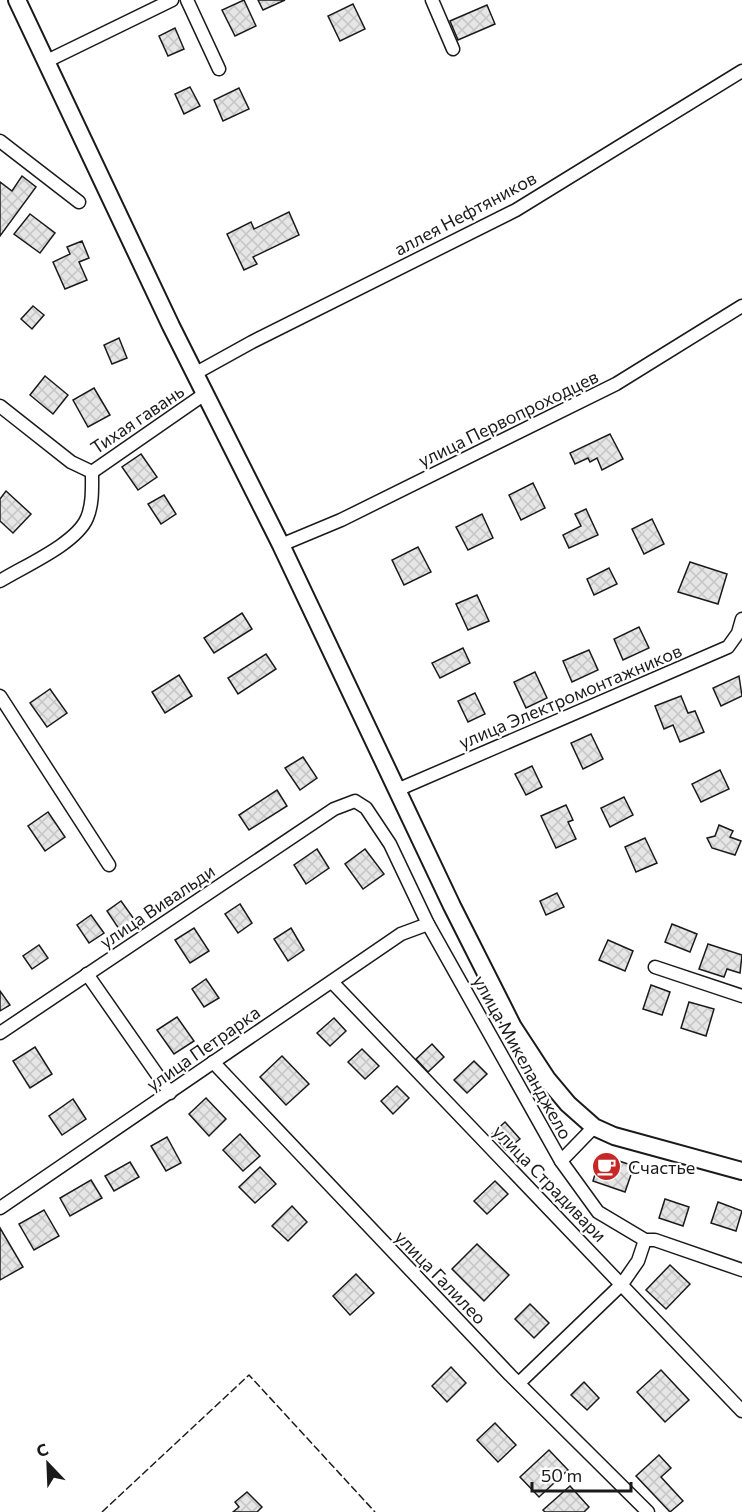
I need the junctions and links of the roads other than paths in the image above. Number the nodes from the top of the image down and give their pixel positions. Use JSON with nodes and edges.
{"nodes":[{"id":1,"x":17,"y":0,"type":"edge"},
{"id":2,"x":172,"y":0,"type":"edge"},
{"id":3,"x":187,"y":0,"type":"edge"},
{"id":4,"x":432,"y":0,"type":"edge"},
{"id":5,"x":453,"y":49,"type":"dead end"},
{"id":6,"x":47,"y":61,"type":"junction"},
{"id":7,"x":219,"y":69,"type":"dead end"},
{"id":8,"x":742,"y":71,"type":"edge"},
{"id":9,"x":0,"y":141,"type":"edge"},
{"id":10,"x":79,"y":202,"type":"dead end"},
{"id":11,"x":742,"y":306,"type":"edge"},
{"id":12,"x":196,"y":373,"type":"junction"},
{"id":13,"x":206,"y":393,"type":"junction"},
{"id":14,"x":0,"y":406,"type":"edge"},
{"id":15,"x":92,"y":472,"type":"junction"},
{"id":16,"x":281,"y":545,"type":"junction"},
{"id":17,"x":0,"y":581,"type":"edge"},
{"id":18,"x":742,"y":619,"type":"edge"},
{"id":19,"x":0,"y":696,"type":"edge"},
{"id":20,"x":397,"y":790,"type":"junction"},
{"id":21,"x":334,"y":809,"type":"joint"},
{"id":22,"x":109,"y":865,"type":"dead end"},
{"id":23,"x":428,"y":924,"type":"junction"},
{"id":24,"x":655,"y":967,"type":"dead end"},
{"id":25,"x":87,"y":974,"type":"junction"},
{"id":26,"x":332,"y":982,"type":"junction"},
{"id":27,"x":742,"y":996,"type":"edge"},
{"id":28,"x":0,"y":1033,"type":"edge"},
{"id":29,"x":213,"y":1062,"type":"junction"},
{"id":30,"x":170,"y":1093,"type":"junction"},
{"id":31,"x":594,"y":1127,"type":"junction"},
{"id":32,"x":561,"y":1161,"type":"junction"},
{"id":33,"x":742,"y":1171,"type":"edge"},
{"id":34,"x":0,"y":1208,"type":"edge"},
{"id":35,"x":645,"y":1240,"type":"junction"},
{"id":36,"x":742,"y":1270,"type":"edge"},
{"id":37,"x":622,"y":1284,"type":"junction"},
{"id":38,"x":519,"y":1383,"type":"junction"},
{"id":39,"x":742,"y":1411,"type":"edge"},
{"id":40,"x":648,"y":1512,"type":"edge"}],
"edges":[{"from":1,"to":6,"type":"street"},
{"from":2,"to":6,"type":"street"},
{"from":3,"to":7,"type":"street"},
{"from":4,"to":5,"type":"street"},
{"from":6,"to":12,"type":"street"},
{"from":8,"to":12,"type":"street","name":"аллея Нефтяников"},
{"from":9,"to":10,"type":"street"},
{"from":11,"to":16,"type":"street","name":"улица Первопроходцев"},
{"from":12,"to":13,"type":"street"},
{"from":13,"to":15,"type":"street","name":"Тихая гавань"},
{"from":13,"to":16,"type":"street"},
{"from":14,"to":15,"type":"street","name":"Тихая гавань"},
{"from":15,"to":17,"type":"street"},
{"from":16,"to":20,"type":"street"},
{"from":18,"to":20,"type":"street","name":"улица Электромонтажников"},
{"from":19,"to":22,"type":"street"},
{"from":20,"to":31,"type":"street"},
{"from":21,"to":23,"type":"street","name":"улица Микеланджело"},
{"from":21,"to":25,"type":"street","name":"улица Вивальди"},
{"from":23,"to":26,"type":"street","name":"улица Петрарка"},
{"from":23,"to":32,"type":"street","name":"улица Микеланджело"},
{"from":24,"to":27,"type":"street"},
{"from":25,"to":28,"type":"street","name":"улица Вивальди"},
{"from":25,"to":30,"type":"street"},
{"from":26,"to":29,"type":"street","name":"улица Петрарка"},
{"from":26,"to":37,"type":"street","name":"улица Страдивари"},
{"from":29,"to":30,"type":"street","name":"улица Петрарка"},
{"from":29,"to":38,"type":"street","name":"улица Галилео"},
{"from":30,"to":34,"type":"street","name":"улица Петрарка"},
{"from":31,"to":32,"type":"street"},
{"from":31,"to":33,"type":"street"},
{"from":32,"to":35,"type":"street","name":"улица Микеланджело"},
{"from":35,"to":36,"type":"street","name":"улица Микеланджело"},
{"from":35,"to":37,"type":"street"},
{"from":37,"to":38,"type":"street"},
{"from":37,"to":39,"type":"street","name":"улица Страдивари"},
{"from":38,"to":40,"type":"street","name":"улица Галилео"}]}
